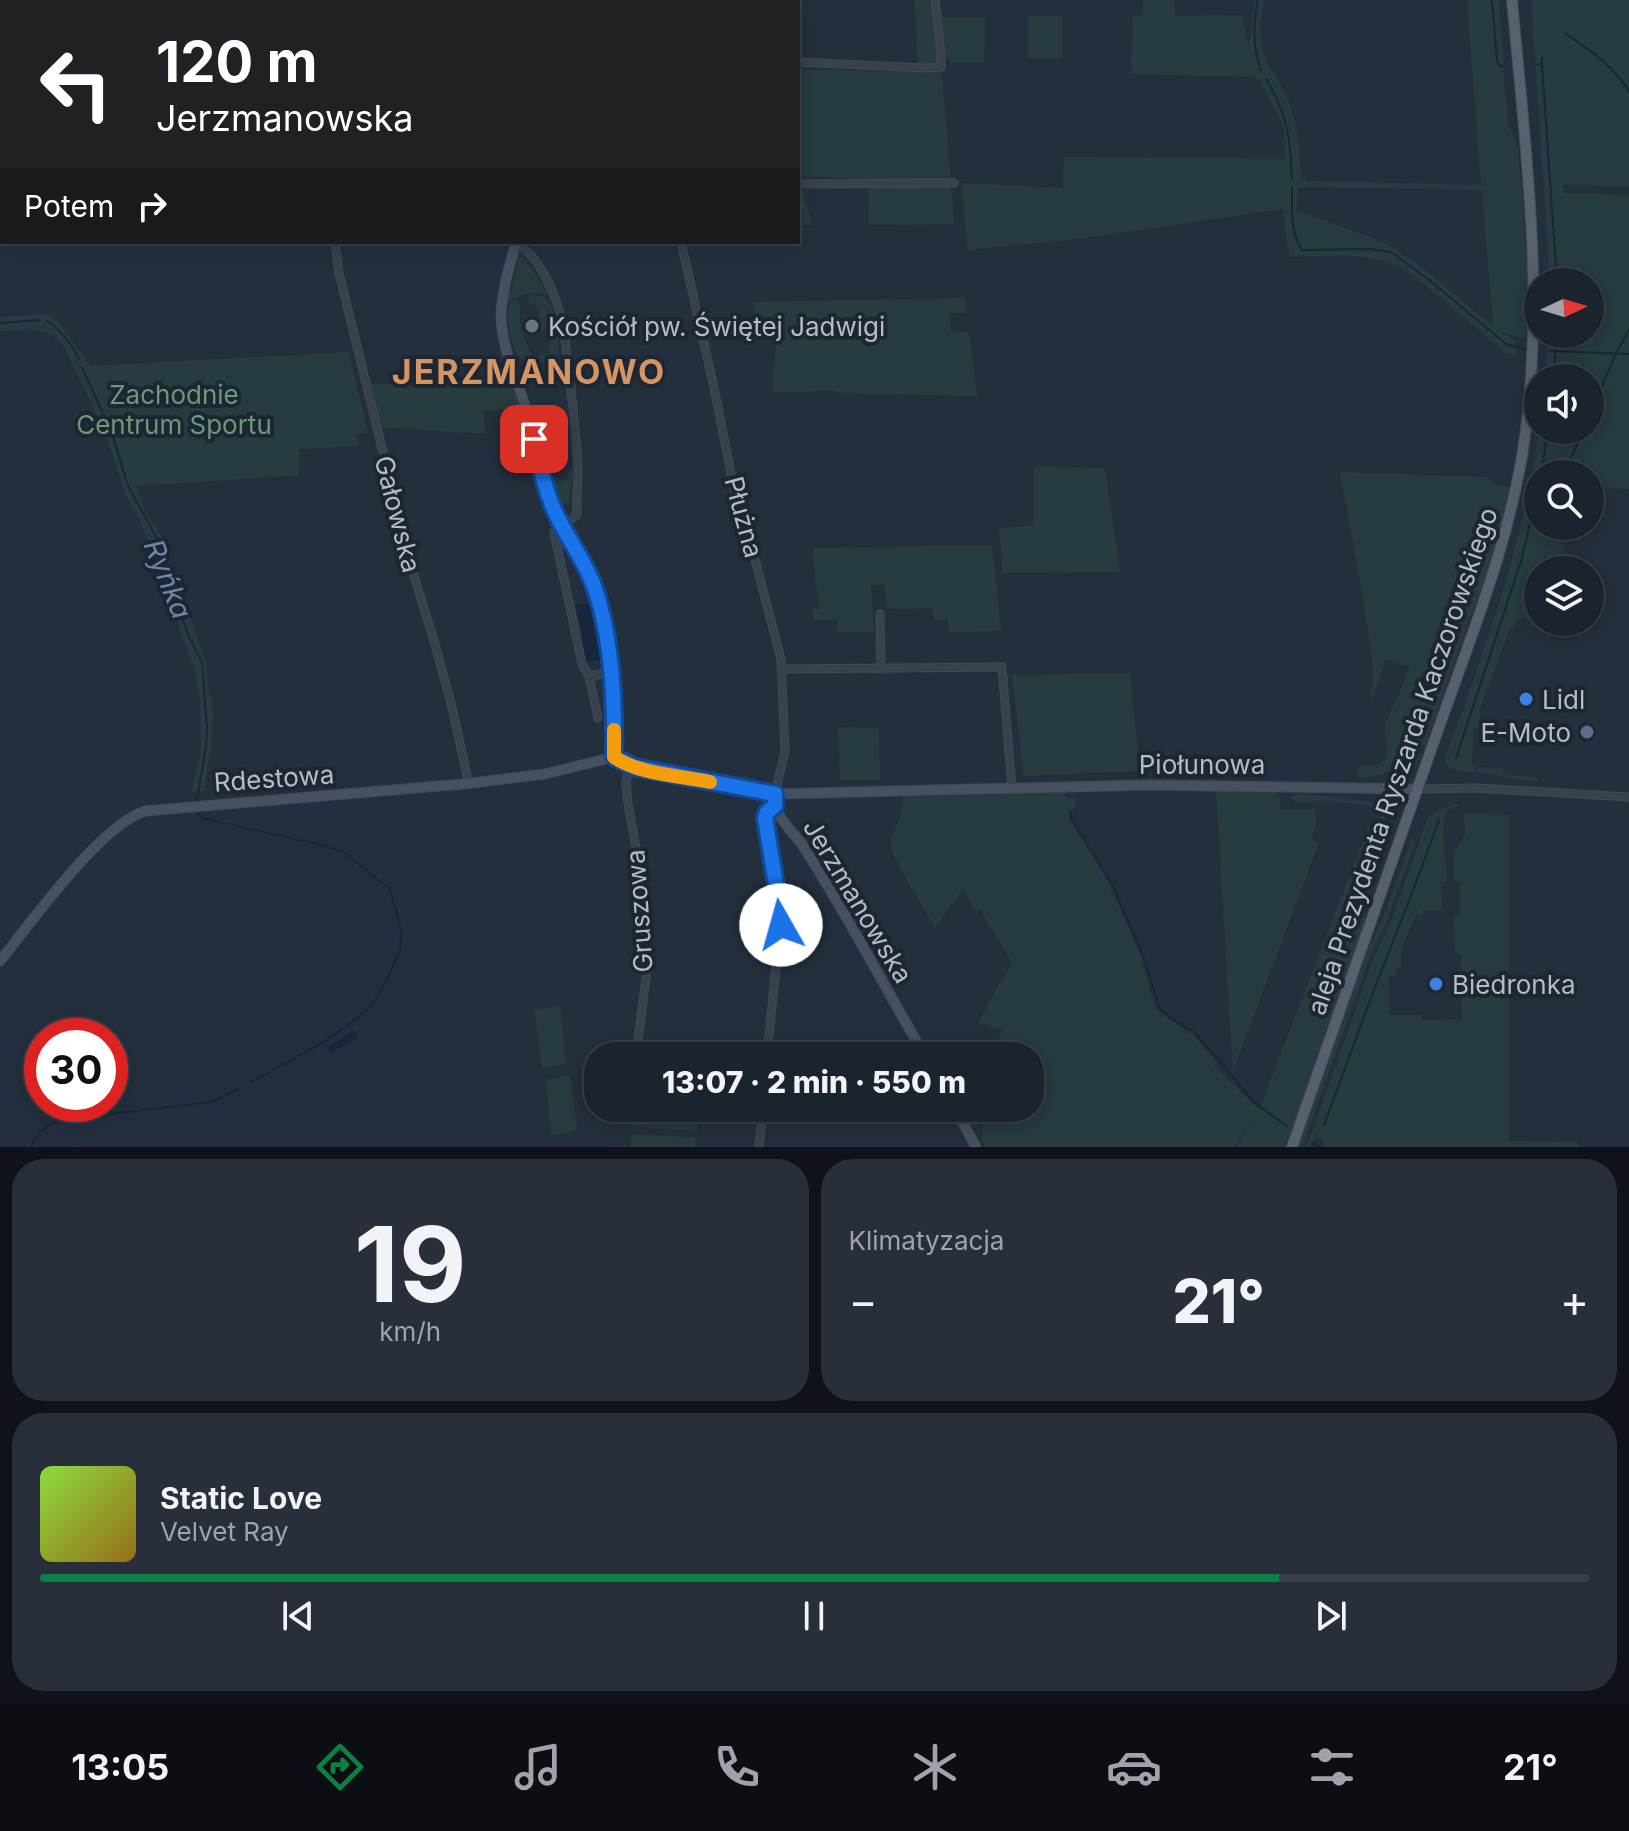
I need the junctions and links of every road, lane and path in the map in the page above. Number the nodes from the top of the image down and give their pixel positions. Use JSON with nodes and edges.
{"nodes":[{"id":1,"x":935,"y":0,"type":"edge"},
{"id":2,"x":1512,"y":0,"type":"edge"},
{"id":3,"x":800,"y":62,"type":"edge"},
{"id":4,"x":954,"y":183,"type":"dead end"},
{"id":5,"x":800,"y":184,"type":"edge"},
{"id":6,"x":335,"y":244,"type":"edge"},
{"id":7,"x":515,"y":244,"type":"edge"},
{"id":8,"x":517,"y":244,"type":"edge"},
{"id":9,"x":681,"y":244,"type":"edge"},
{"id":10,"x":563,"y":527,"type":"junction"},
{"id":11,"x":880,"y":614,"type":"dead end"},
{"id":12,"x":782,"y":669,"type":"junction"},
{"id":13,"x":881,"y":669,"type":"junction"},
{"id":14,"x":611,"y":672,"type":"junction"},
{"id":15,"x":589,"y":676,"type":"junction"},
{"id":16,"x":598,"y":718,"type":"dead end"},
{"id":17,"x":614,"y":757,"type":"junction"},
{"id":18,"x":629,"y":766,"type":"junction"},
{"id":19,"x":469,"y":784,"type":"junction"},
{"id":20,"x":1012,"y":788,"type":"junction"},
{"id":21,"x":1418,"y":789,"type":"junction"},
{"id":22,"x":775,"y":794,"type":"junction"},
{"id":23,"x":1629,"y":797,"type":"edge"},
{"id":24,"x":775,"y":806,"type":"junction"},
{"id":25,"x":0,"y":961,"type":"edge"},
{"id":26,"x":638,"y":1042,"type":"edge"},
{"id":27,"x":768,"y":1042,"type":"edge"},
{"id":28,"x":917,"y":1042,"type":"edge"},
{"id":29,"x":762,"y":1122,"type":"edge"},
{"id":30,"x":963,"y":1122,"type":"edge"},
{"id":31,"x":759,"y":1147,"type":"edge"},
{"id":32,"x":976,"y":1147,"type":"edge"},
{"id":33,"x":1292,"y":1147,"type":"edge"}],
"edges":[{"from":1,"to":3,"type":"street"},
{"from":2,"to":21,"type":"main road","name":"aleja Prezydenta Ryszarda Kaczorowskiego"},
{"from":4,"to":5,"type":"street"},
{"from":6,"to":19,"type":"street","name":"Gałowska"},
{"from":7,"to":10,"type":"street"},
{"from":8,"to":10,"type":"street"},
{"from":9,"to":12,"type":"street","name":"Płużna"},
{"from":10,"to":14,"type":"street"},
{"from":10,"to":15,"type":"street"},
{"from":11,"to":13,"type":"street"},
{"from":12,"to":13,"type":"street"},
{"from":12,"to":22,"type":"street","name":"Płużna"},
{"from":13,"to":20,"type":"street"},
{"from":14,"to":15,"type":"street"},
{"from":14,"to":17,"type":"street"},
{"from":15,"to":16,"type":"street"},
{"from":17,"to":18,"type":"street"},
{"from":17,"to":19,"type":"street","name":"Rdestowa"},
{"from":18,"to":22,"type":"street"},
{"from":18,"to":26,"type":"street","name":"Gruszowa"},
{"from":19,"to":25,"type":"street","name":"Rdestowa"},
{"from":20,"to":21,"type":"street","name":"Piołunowa"},
{"from":20,"to":22,"type":"street","name":"Piołunowa"},
{"from":21,"to":23,"type":"street","name":"Piołunowa"},
{"from":21,"to":33,"type":"main road","name":"aleja Prezydenta Ryszarda Kaczorowskiego"},
{"from":22,"to":24,"type":"street","name":"Jerzmanowska"},
{"from":24,"to":27,"type":"street"},
{"from":24,"to":28,"type":"street","name":"Jerzmanowska"},
{"from":29,"to":31,"type":"street"},
{"from":30,"to":32,"type":"street"}]}
